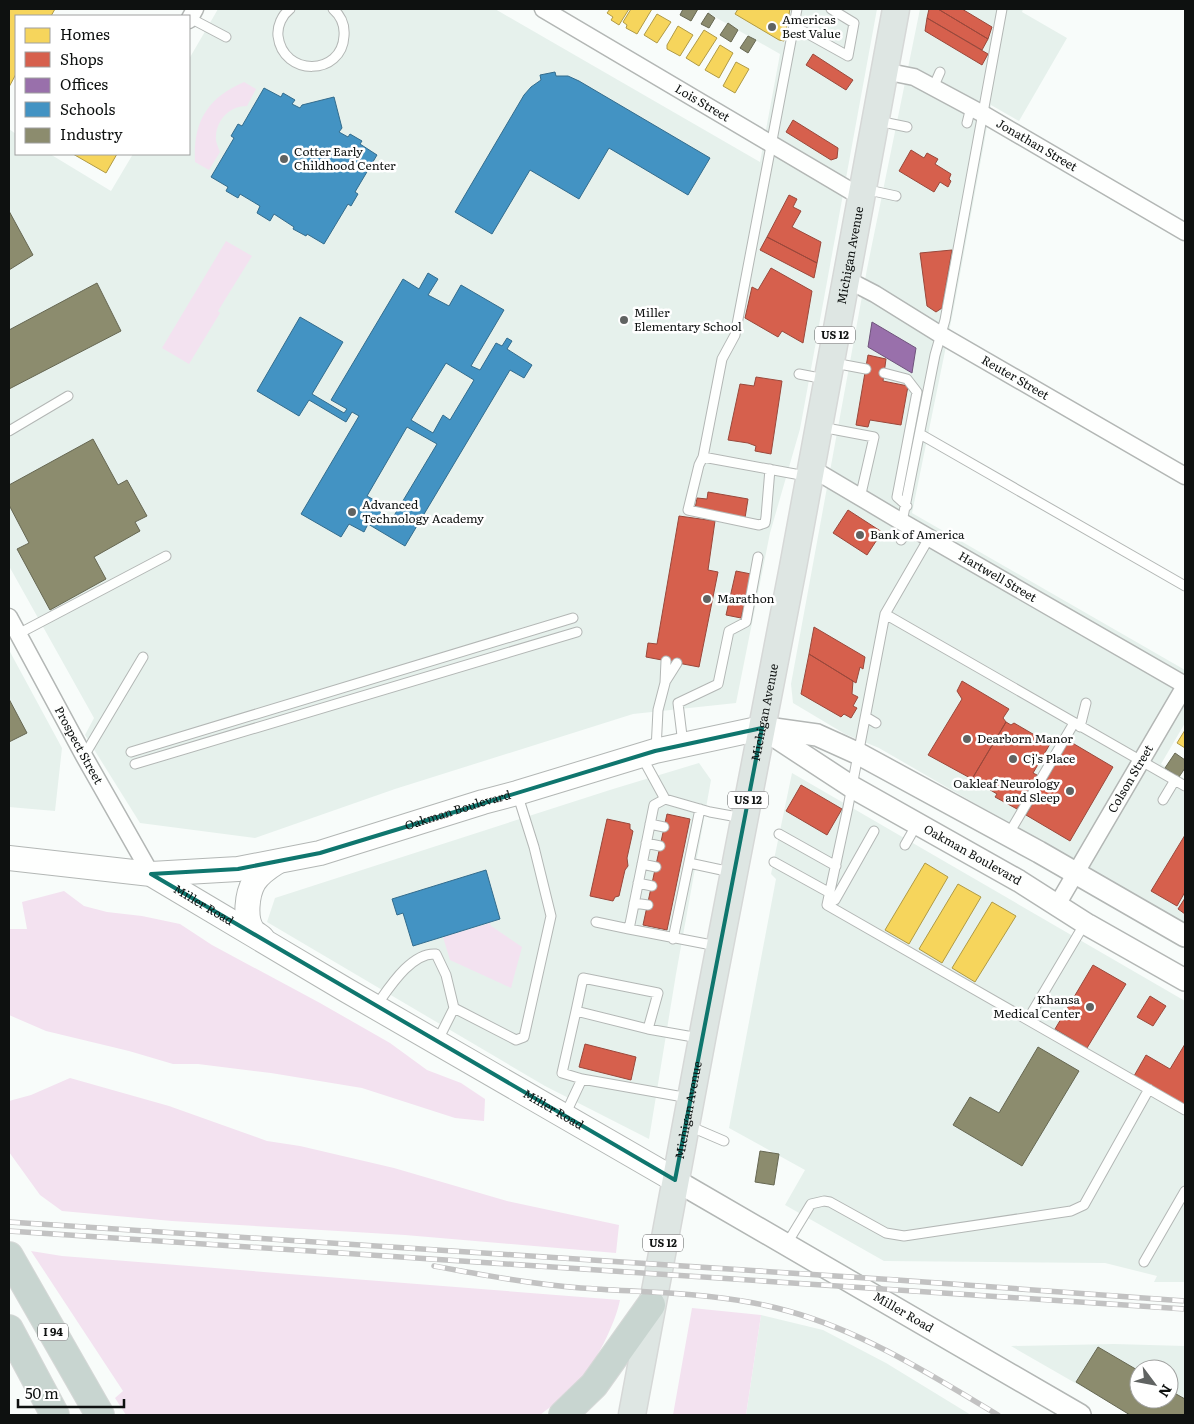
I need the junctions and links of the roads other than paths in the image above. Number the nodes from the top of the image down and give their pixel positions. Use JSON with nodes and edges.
{"nodes":[{"id":1,"x":333,"y":9,"type":"edge"},
{"id":2,"x":543,"y":9,"type":"edge"},
{"id":3,"x":797,"y":9,"type":"edge"},
{"id":4,"x":831,"y":9,"type":"edge"},
{"id":5,"x":896,"y":9,"type":"edge"},
{"id":6,"x":1002,"y":9,"type":"edge"},
{"id":7,"x":286,"y":11,"type":"edge"},
{"id":8,"x":192,"y":16,"type":"edge"},
{"id":9,"x":794,"y":26,"type":"junction"},
{"id":10,"x":226,"y":37,"type":"dead end"},
{"id":11,"x":884,"y":71,"type":"junction"},
{"id":12,"x":940,"y":72,"type":"dead end"},
{"id":13,"x":934,"y":88,"type":"junction"},
{"id":14,"x":973,"y":115,"type":"junction"},
{"id":15,"x":875,"y":121,"type":"junction"},
{"id":16,"x":907,"y":127,"type":"dead end"},
{"id":17,"x":771,"y":144,"type":"junction"},
{"id":18,"x":862,"y":193,"type":"junction"},
{"id":19,"x":896,"y":196,"type":"dead end"},
{"id":20,"x":1185,"y":232,"type":"edge"},
{"id":21,"x":846,"y":280,"type":"junction"},
{"id":22,"x":940,"y":335,"type":"junction"},
{"id":23,"x":866,"y":369,"type":"dead end"},
{"id":24,"x":829,"y":371,"type":"junction"},
{"id":25,"x":884,"y":373,"type":"dead end"},
{"id":26,"x":799,"y":374,"type":"dead end"},
{"id":27,"x":68,"y":396,"type":"dead end"},
{"id":28,"x":818,"y":427,"type":"junction"},
{"id":29,"x":9,"y":431,"type":"edge"},
{"id":30,"x":920,"y":434,"type":"junction"},
{"id":31,"x":703,"y":457,"type":"junction"},
{"id":32,"x":770,"y":469,"type":"junction"},
{"id":33,"x":810,"y":472,"type":"junction"},
{"id":34,"x":1185,"y":476,"type":"edge"},
{"id":35,"x":860,"y":498,"type":"junction"},
{"id":36,"x":906,"y":506,"type":"junction"},
{"id":37,"x":904,"y":530,"type":"junction"},
{"id":38,"x":930,"y":538,"type":"junction"},
{"id":39,"x":166,"y":556,"type":"dead end"},
{"id":40,"x":758,"y":557,"type":"dead end"},
{"id":41,"x":1185,"y":586,"type":"edge"},
{"id":42,"x":885,"y":614,"type":"junction"},
{"id":43,"x":9,"y":617,"type":"edge"},
{"id":44,"x":573,"y":618,"type":"dead end"},
{"id":45,"x":577,"y":632,"type":"dead end"},
{"id":46,"x":18,"y":634,"type":"junction"},
{"id":47,"x":142,"y":657,"type":"dead end"},
{"id":48,"x":666,"y":661,"type":"dead end"},
{"id":49,"x":677,"y":663,"type":"dead end"},
{"id":50,"x":665,"y":683,"type":"junction"},
{"id":51,"x":1185,"y":685,"type":"edge"},
{"id":52,"x":1086,"y":703,"type":"dead end"},
{"id":53,"x":866,"y":717,"type":"junction"},
{"id":54,"x":876,"y":723,"type":"dead end"},
{"id":55,"x":1077,"y":725,"type":"junction"},
{"id":56,"x":762,"y":728,"type":"junction"},
{"id":57,"x":683,"y":744,"type":"junction"},
{"id":58,"x":131,"y":752,"type":"dead end"},
{"id":59,"x":648,"y":753,"type":"junction"},
{"id":60,"x":859,"y":754,"type":"junction"},
{"id":61,"x":84,"y":756,"type":"junction"},
{"id":62,"x":1141,"y":761,"type":"junction"},
{"id":63,"x":135,"y":764,"type":"dead end"},
{"id":64,"x":1175,"y":780,"type":"junction"},
{"id":65,"x":1185,"y":786,"type":"edge"},
{"id":66,"x":852,"y":787,"type":"junction"},
{"id":67,"x":517,"y":793,"type":"junction"},
{"id":68,"x":665,"y":799,"type":"junction"},
{"id":69,"x":1163,"y":800,"type":"dead end"},
{"id":70,"x":700,"y":809,"type":"junction"},
{"id":71,"x":744,"y":818,"type":"junction"},
{"id":72,"x":650,"y":824,"type":"junction"},
{"id":73,"x":918,"y":824,"type":"junction"},
{"id":74,"x":664,"y":827,"type":"dead end"},
{"id":75,"x":874,"y":831,"type":"dead end"},
{"id":76,"x":779,"y":834,"type":"dead end"},
{"id":77,"x":1008,"y":835,"type":"junction"},
{"id":78,"x":646,"y":843,"type":"junction"},
{"id":79,"x":905,"y":845,"type":"dead end"},
{"id":80,"x":660,"y":846,"type":"dead end"},
{"id":81,"x":1039,"y":852,"type":"junction"},
{"id":82,"x":688,"y":856,"type":"junction"},
{"id":83,"x":9,"y":858,"type":"edge"},
{"id":84,"x":279,"y":861,"type":"junction"},
{"id":85,"x":774,"y":862,"type":"dead end"},
{"id":86,"x":642,"y":864,"type":"junction"},
{"id":87,"x":836,"y":866,"type":"junction"},
{"id":88,"x":656,"y":867,"type":"dead end"},
{"id":89,"x":734,"y":872,"type":"junction"},
{"id":90,"x":1075,"y":872,"type":"junction"},
{"id":91,"x":151,"y":874,"type":"junction"},
{"id":92,"x":1020,"y":881,"type":"junction"},
{"id":93,"x":638,"y":883,"type":"junction"},
{"id":94,"x":652,"y":886,"type":"dead end"},
{"id":95,"x":832,"y":897,"type":"junction"},
{"id":96,"x":634,"y":903,"type":"junction"},
{"id":97,"x":648,"y":905,"type":"dead end"},
{"id":98,"x":1057,"y":905,"type":"junction"},
{"id":99,"x":596,"y":922,"type":"dead end"},
{"id":100,"x":1085,"y":923,"type":"junction"},
{"id":101,"x":629,"y":929,"type":"junction"},
{"id":102,"x":1185,"y":936,"type":"edge"},
{"id":103,"x":673,"y":939,"type":"junction"},
{"id":104,"x":270,"y":945,"type":"junction"},
{"id":105,"x":720,"y":947,"type":"junction"},
{"id":106,"x":1185,"y":980,"type":"edge"},
{"id":107,"x":375,"y":1007,"type":"junction"},
{"id":108,"x":454,"y":1008,"type":"junction"},
{"id":109,"x":576,"y":1011,"type":"junction"},
{"id":110,"x":1028,"y":1019,"type":"junction"},
{"id":111,"x":648,"y":1029,"type":"junction"},
{"id":112,"x":702,"y":1038,"type":"junction"},
{"id":113,"x":436,"y":1042,"type":"junction"},
{"id":114,"x":582,"y":1079,"type":"junction"},
{"id":115,"x":1149,"y":1089,"type":"junction"},
{"id":116,"x":691,"y":1098,"type":"junction"},
{"id":117,"x":1185,"y":1110,"type":"edge"},
{"id":118,"x":564,"y":1116,"type":"junction"},
{"id":119,"x":686,"y":1124,"type":"junction"},
{"id":120,"x":724,"y":1141,"type":"dead end"},
{"id":121,"x":675,"y":1180,"type":"junction"},
{"id":122,"x":1185,"y":1191,"type":"edge"},
{"id":123,"x":786,"y":1244,"type":"junction"},
{"id":124,"x":9,"y":1256,"type":"edge"},
{"id":125,"x":1144,"y":1262,"type":"dead end"},
{"id":126,"x":651,"y":1305,"type":"junction"},
{"id":127,"x":9,"y":1329,"type":"edge"},
{"id":128,"x":99,"y":1413,"type":"edge"},
{"id":129,"x":55,"y":1415,"type":"edge"},
{"id":130,"x":563,"y":1415,"type":"edge"},
{"id":131,"x":632,"y":1415,"type":"edge"},
{"id":132,"x":1080,"y":1415,"type":"edge"}],
"edges":[{"from":1,"to":7,"type":"lane"},
{"from":2,"to":17,"type":"street","name":"Lois Street"},
{"from":3,"to":9,"type":"lane"},
{"from":4,"to":9,"type":"lane"},
{"from":5,"to":11,"type":"main road","name":"Michigan Avenue","number":"US 12"},
{"from":6,"to":14,"type":"lane"},
{"from":8,"to":10,"type":"lane"},
{"from":9,"to":17,"type":"lane"},
{"from":11,"to":13,"type":"street","name":"Jonathan Street"},
{"from":11,"to":15,"type":"main road","name":"Michigan Avenue","number":"US 12"},
{"from":12,"to":13,"type":"lane"},
{"from":13,"to":14,"type":"street","name":"Jonathan Street"},
{"from":14,"to":20,"type":"street","name":"Jonathan Street"},
{"from":14,"to":22,"type":"lane"},
{"from":15,"to":16,"type":"lane"},
{"from":15,"to":18,"type":"main road","name":"Michigan Avenue","number":"US 12"},
{"from":17,"to":18,"type":"street","name":"Lois Street"},
{"from":17,"to":31,"type":"lane"},
{"from":18,"to":19,"type":"lane"},
{"from":18,"to":21,"type":"main road","name":"Michigan Avenue","number":"US 12"},
{"from":21,"to":22,"type":"street","name":"Reuter Street"},
{"from":21,"to":24,"type":"main road","name":"Michigan Avenue","number":"US 12"},
{"from":22,"to":30,"type":"lane"},
{"from":22,"to":34,"type":"street","name":"Reuter Street"},
{"from":23,"to":24,"type":"lane"},
{"from":24,"to":26,"type":"lane"},
{"from":24,"to":28,"type":"main road","name":"Michigan Avenue","number":"US 12"},
{"from":25,"to":36,"type":"lane"},
{"from":27,"to":29,"type":"lane"},
{"from":28,"to":33,"type":"main road","name":"Michigan Avenue","number":"US 12"},
{"from":28,"to":35,"type":"lane"},
{"from":30,"to":36,"type":"lane"},
{"from":30,"to":41,"type":"lane"},
{"from":31,"to":32,"type":"lane"},
{"from":31,"to":32,"type":"lane"},
{"from":32,"to":33,"type":"lane"},
{"from":33,"to":35,"type":"street","name":"Hartwell Street"},
{"from":33,"to":56,"type":"main road","name":"Michigan Avenue","number":"US 12"},
{"from":35,"to":37,"type":"street","name":"Hartwell Street"},
{"from":36,"to":37,"type":"lane"},
{"from":37,"to":38,"type":"street","name":"Hartwell Street"},
{"from":38,"to":42,"type":"lane"},
{"from":38,"to":51,"type":"street","name":"Hartwell Street"},
{"from":39,"to":46,"type":"lane"},
{"from":40,"to":57,"type":"lane"},
{"from":42,"to":53,"type":"lane"},
{"from":42,"to":55,"type":"lane"},
{"from":43,"to":46,"type":"street","name":"Prospect Street"},
{"from":44,"to":58,"type":"lane"},
{"from":45,"to":63,"type":"lane"},
{"from":46,"to":61,"type":"street","name":"Prospect Street"},
{"from":47,"to":61,"type":"lane"},
{"from":48,"to":50,"type":"lane"},
{"from":49,"to":50,"type":"lane"},
{"from":50,"to":59,"type":"lane"},
{"from":51,"to":62,"type":"street","name":"Colson Street"},
{"from":52,"to":55,"type":"lane"},
{"from":53,"to":54,"type":"lane"},
{"from":53,"to":60,"type":"lane"},
{"from":55,"to":62,"type":"lane"},
{"from":55,"to":77,"type":"lane"},
{"from":56,"to":57,"type":"main road","name":"Oakman Boulevard"},
{"from":56,"to":60,"type":"street","name":"Oakman Boulevard"},
{"from":56,"to":66,"type":"street","name":"Oakman Boulevard"},
{"from":56,"to":71,"type":"main road","name":"Michigan Avenue","number":"US 12"},
{"from":57,"to":59,"type":"main road","name":"Oakman Boulevard"},
{"from":59,"to":67,"type":"main road","name":"Oakman Boulevard"},
{"from":59,"to":68,"type":"lane"},
{"from":60,"to":66,"type":"lane"},
{"from":60,"to":77,"type":"street","name":"Oakman Boulevard"},
{"from":61,"to":91,"type":"street","name":"Prospect Street"},
{"from":62,"to":64,"type":"lane"},
{"from":62,"to":90,"type":"street","name":"Colson Street"},
{"from":64,"to":65,"type":"lane"},
{"from":64,"to":69,"type":"lane"},
{"from":66,"to":73,"type":"street","name":"Oakman Boulevard"},
{"from":66,"to":87,"type":"lane"},
{"from":67,"to":84,"type":"main road","name":"Oakman Boulevard"},
{"from":67,"to":108,"type":"lane"},
{"from":68,"to":70,"type":"lane"},
{"from":68,"to":72,"type":"lane"},
{"from":70,"to":71,"type":"lane"},
{"from":70,"to":82,"type":"lane"},
{"from":71,"to":89,"type":"main road","name":"Michigan Avenue","number":"US 12"},
{"from":72,"to":74,"type":"lane"},
{"from":72,"to":78,"type":"lane"},
{"from":73,"to":79,"type":"lane"},
{"from":73,"to":92,"type":"street","name":"Oakman Boulevard"},
{"from":75,"to":95,"type":"lane"},
{"from":76,"to":87,"type":"lane"},
{"from":77,"to":81,"type":"street","name":"Oakman Boulevard"},
{"from":78,"to":80,"type":"lane"},
{"from":78,"to":86,"type":"lane"},
{"from":81,"to":90,"type":"street","name":"Oakman Boulevard"},
{"from":81,"to":92,"type":"street"},
{"from":82,"to":89,"type":"lane"},
{"from":82,"to":103,"type":"lane"},
{"from":83,"to":91,"type":"main road","name":"Miller Road"},
{"from":84,"to":91,"type":"main road","name":"Oakman Boulevard"},
{"from":84,"to":104,"type":"main road"},
{"from":85,"to":95,"type":"lane"},
{"from":86,"to":88,"type":"lane"},
{"from":86,"to":93,"type":"lane"},
{"from":87,"to":95,"type":"lane"},
{"from":89,"to":105,"type":"main road","name":"Michigan Avenue","number":"US 12"},
{"from":90,"to":98,"type":"street","name":"Colson Street"},
{"from":90,"to":102,"type":"street","name":"Oakman Boulevard"},
{"from":91,"to":104,"type":"main road","name":"Miller Road"},
{"from":92,"to":98,"type":"street","name":"Oakman Boulevard"},
{"from":93,"to":94,"type":"lane"},
{"from":93,"to":96,"type":"lane"},
{"from":95,"to":110,"type":"lane"},
{"from":96,"to":97,"type":"lane"},
{"from":96,"to":101,"type":"lane"},
{"from":98,"to":100,"type":"street","name":"Oakman Boulevard"},
{"from":99,"to":101,"type":"lane"},
{"from":100,"to":106,"type":"street","name":"Oakman Boulevard"},
{"from":100,"to":110,"type":"lane"},
{"from":101,"to":103,"type":"lane"},
{"from":103,"to":105,"type":"lane"},
{"from":104,"to":107,"type":"main road","name":"Miller Road"},
{"from":105,"to":112,"type":"main road","name":"Michigan Avenue","number":"US 12"},
{"from":107,"to":108,"type":"lane"},
{"from":107,"to":113,"type":"main road","name":"Miller Road"},
{"from":108,"to":113,"type":"lane"},
{"from":109,"to":111,"type":"lane"},
{"from":109,"to":111,"type":"lane"},
{"from":109,"to":114,"type":"lane"},
{"from":110,"to":115,"type":"lane"},
{"from":111,"to":112,"type":"lane"},
{"from":112,"to":116,"type":"main road","name":"Michigan Avenue","number":"US 12"},
{"from":113,"to":118,"type":"main road","name":"Miller Road"},
{"from":114,"to":116,"type":"lane"},
{"from":114,"to":118,"type":"lane"},
{"from":115,"to":117,"type":"lane"},
{"from":115,"to":123,"type":"lane"},
{"from":116,"to":119,"type":"main road","name":"Michigan Avenue","number":"US 12"},
{"from":118,"to":121,"type":"main road","name":"Miller Road"},
{"from":119,"to":120,"type":"lane"},
{"from":119,"to":121,"type":"main road","name":"Michigan Avenue","number":"US 12"},
{"from":121,"to":123,"type":"street","name":"Miller Road"},
{"from":121,"to":126,"type":"main road","name":"Michigan Avenue","number":"US 12"},
{"from":122,"to":125,"type":"lane"},
{"from":123,"to":132,"type":"street","name":"Miller Road"},
{"from":124,"to":128,"type":"highway","number":"I 94"},
{"from":126,"to":130,"type":"highway"},
{"from":126,"to":131,"type":"main road","name":"Michigan Avenue","number":"US 12"},
{"from":127,"to":129,"type":"highway"}]}
